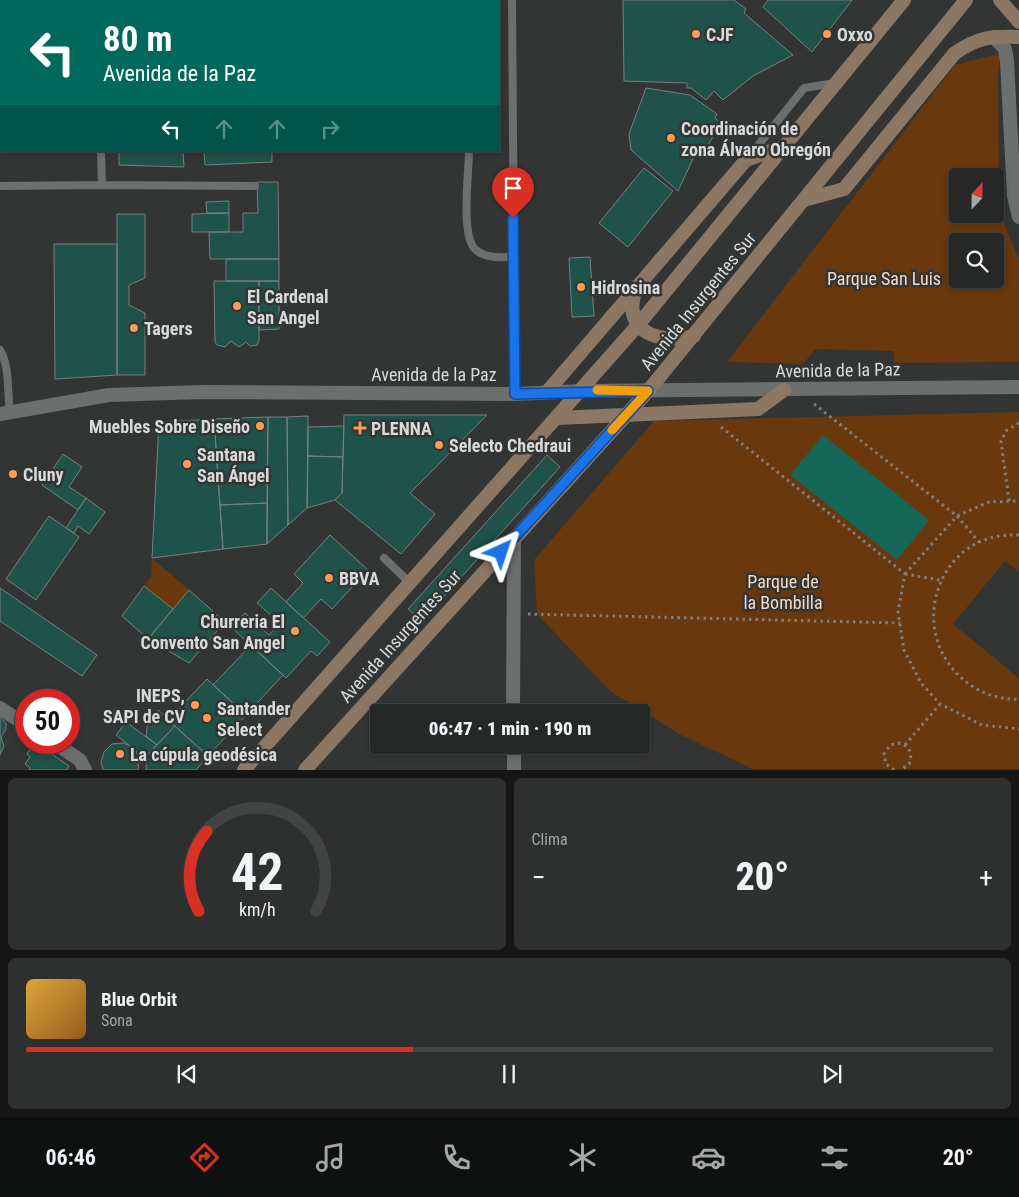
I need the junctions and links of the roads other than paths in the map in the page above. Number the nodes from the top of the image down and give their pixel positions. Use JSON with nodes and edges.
{"nodes":[{"id":1,"x":512,"y":0,"type":"edge"},
{"id":2,"x":904,"y":0,"type":"edge"},
{"id":3,"x":966,"y":0,"type":"edge"},
{"id":4,"x":1000,"y":0,"type":"edge"},
{"id":5,"x":1019,"y":22,"type":"edge"},
{"id":6,"x":994,"y":37,"type":"junction"},
{"id":7,"x":1019,"y":37,"type":"edge"},
{"id":8,"x":837,"y":83,"type":"junction"},
{"id":9,"x":785,"y":146,"type":"junction"},
{"id":10,"x":101,"y":152,"type":"edge"},
{"id":11,"x":469,"y":152,"type":"edge"},
{"id":12,"x":746,"y":160,"type":"junction"},
{"id":13,"x":0,"y":186,"type":"edge"},
{"id":14,"x":102,"y":186,"type":"junction"},
{"id":15,"x":255,"y":186,"type":"dead end"},
{"id":16,"x":804,"y":200,"type":"junction"},
{"id":17,"x":1019,"y":217,"type":"edge"},
{"id":18,"x":514,"y":258,"type":"junction"},
{"id":19,"x":636,"y":291,"type":"junction"},
{"id":20,"x":638,"y":325,"type":"junction"},
{"id":21,"x":694,"y":336,"type":"junction"},
{"id":22,"x":0,"y":350,"type":"edge"},
{"id":23,"x":1019,"y":387,"type":"edge"},
{"id":24,"x":582,"y":390,"type":"junction"},
{"id":25,"x":790,"y":390,"type":"junction"},
{"id":26,"x":648,"y":391,"type":"junction"},
{"id":27,"x":547,"y":392,"type":"junction"},
{"id":28,"x":515,"y":394,"type":"junction"},
{"id":29,"x":5,"y":413,"type":"edge"},
{"id":30,"x":626,"y":415,"type":"junction"},
{"id":31,"x":557,"y":418,"type":"junction"},
{"id":32,"x":514,"y":538,"type":"junction"},
{"id":33,"x":384,"y":558,"type":"dead end"},
{"id":34,"x":410,"y":583,"type":"junction"},
{"id":35,"x":513,"y":704,"type":"edge"},
{"id":36,"x":0,"y":708,"type":"edge"},
{"id":37,"x":15,"y":718,"type":"edge"},
{"id":38,"x":71,"y":754,"type":"edge"},
{"id":39,"x":514,"y":754,"type":"edge"},
{"id":40,"x":85,"y":770,"type":"edge"},
{"id":41,"x":244,"y":770,"type":"edge"},
{"id":42,"x":305,"y":770,"type":"edge"},
{"id":43,"x":514,"y":770,"type":"edge"}],
"edges":[{"from":1,"to":18,"type":"lane"},
{"from":2,"to":8,"type":"main road","name":"Avenida Insurgentes Sur"},
{"from":3,"to":16,"type":"main road","name":"Avenida Insurgentes Sur"},
{"from":4,"to":5,"type":"main road"},
{"from":6,"to":7,"type":"main road"},
{"from":6,"to":16,"type":"main road"},
{"from":6,"to":17,"type":"street"},
{"from":8,"to":9,"type":"main road","name":"Avenida Insurgentes Sur"},
{"from":8,"to":12,"type":"lane"},
{"from":9,"to":12,"type":"main road"},
{"from":9,"to":20,"type":"main road","name":"Avenida Insurgentes Sur"},
{"from":10,"to":14,"type":"lane"},
{"from":11,"to":18,"type":"lane"},
{"from":12,"to":19,"type":"main road"},
{"from":13,"to":14,"type":"lane"},
{"from":14,"to":15,"type":"lane"},
{"from":16,"to":21,"type":"main road","name":"Avenida Insurgentes Sur"},
{"from":18,"to":28,"type":"lane"},
{"from":19,"to":20,"type":"main road"},
{"from":19,"to":27,"type":"main road"},
{"from":20,"to":21,"type":"main road"},
{"from":20,"to":24,"type":"main road","name":"Avenida Insurgentes Sur"},
{"from":21,"to":26,"type":"main road","name":"Avenida Insurgentes Sur"},
{"from":22,"to":29,"type":"lane"},
{"from":23,"to":25,"type":"street","name":"Avenida de la Paz"},
{"from":24,"to":26,"type":"street","name":"Avenida de la Paz"},
{"from":24,"to":27,"type":"street","name":"Avenida de la Paz"},
{"from":24,"to":31,"type":"main road","name":"Avenida Insurgentes Sur"},
{"from":25,"to":26,"type":"street","name":"Avenida de la Paz"},
{"from":25,"to":30,"type":"main road"},
{"from":26,"to":30,"type":"main road","name":"Avenida Insurgentes Sur"},
{"from":27,"to":28,"type":"street","name":"Avenida de la Paz"},
{"from":28,"to":29,"type":"street","name":"Avenida de la Paz"},
{"from":30,"to":31,"type":"main road"},
{"from":30,"to":32,"type":"main road","name":"Avenida Insurgentes Sur"},
{"from":31,"to":34,"type":"main road","name":"Avenida Insurgentes Sur"},
{"from":32,"to":35,"type":"street"},
{"from":32,"to":42,"type":"main road","name":"Avenida Insurgentes Sur"},
{"from":33,"to":34,"type":"lane"},
{"from":34,"to":41,"type":"main road","name":"Avenida Insurgentes Sur"},
{"from":36,"to":37,"type":"street"},
{"from":38,"to":40,"type":"street"},
{"from":39,"to":43,"type":"street"}]}
